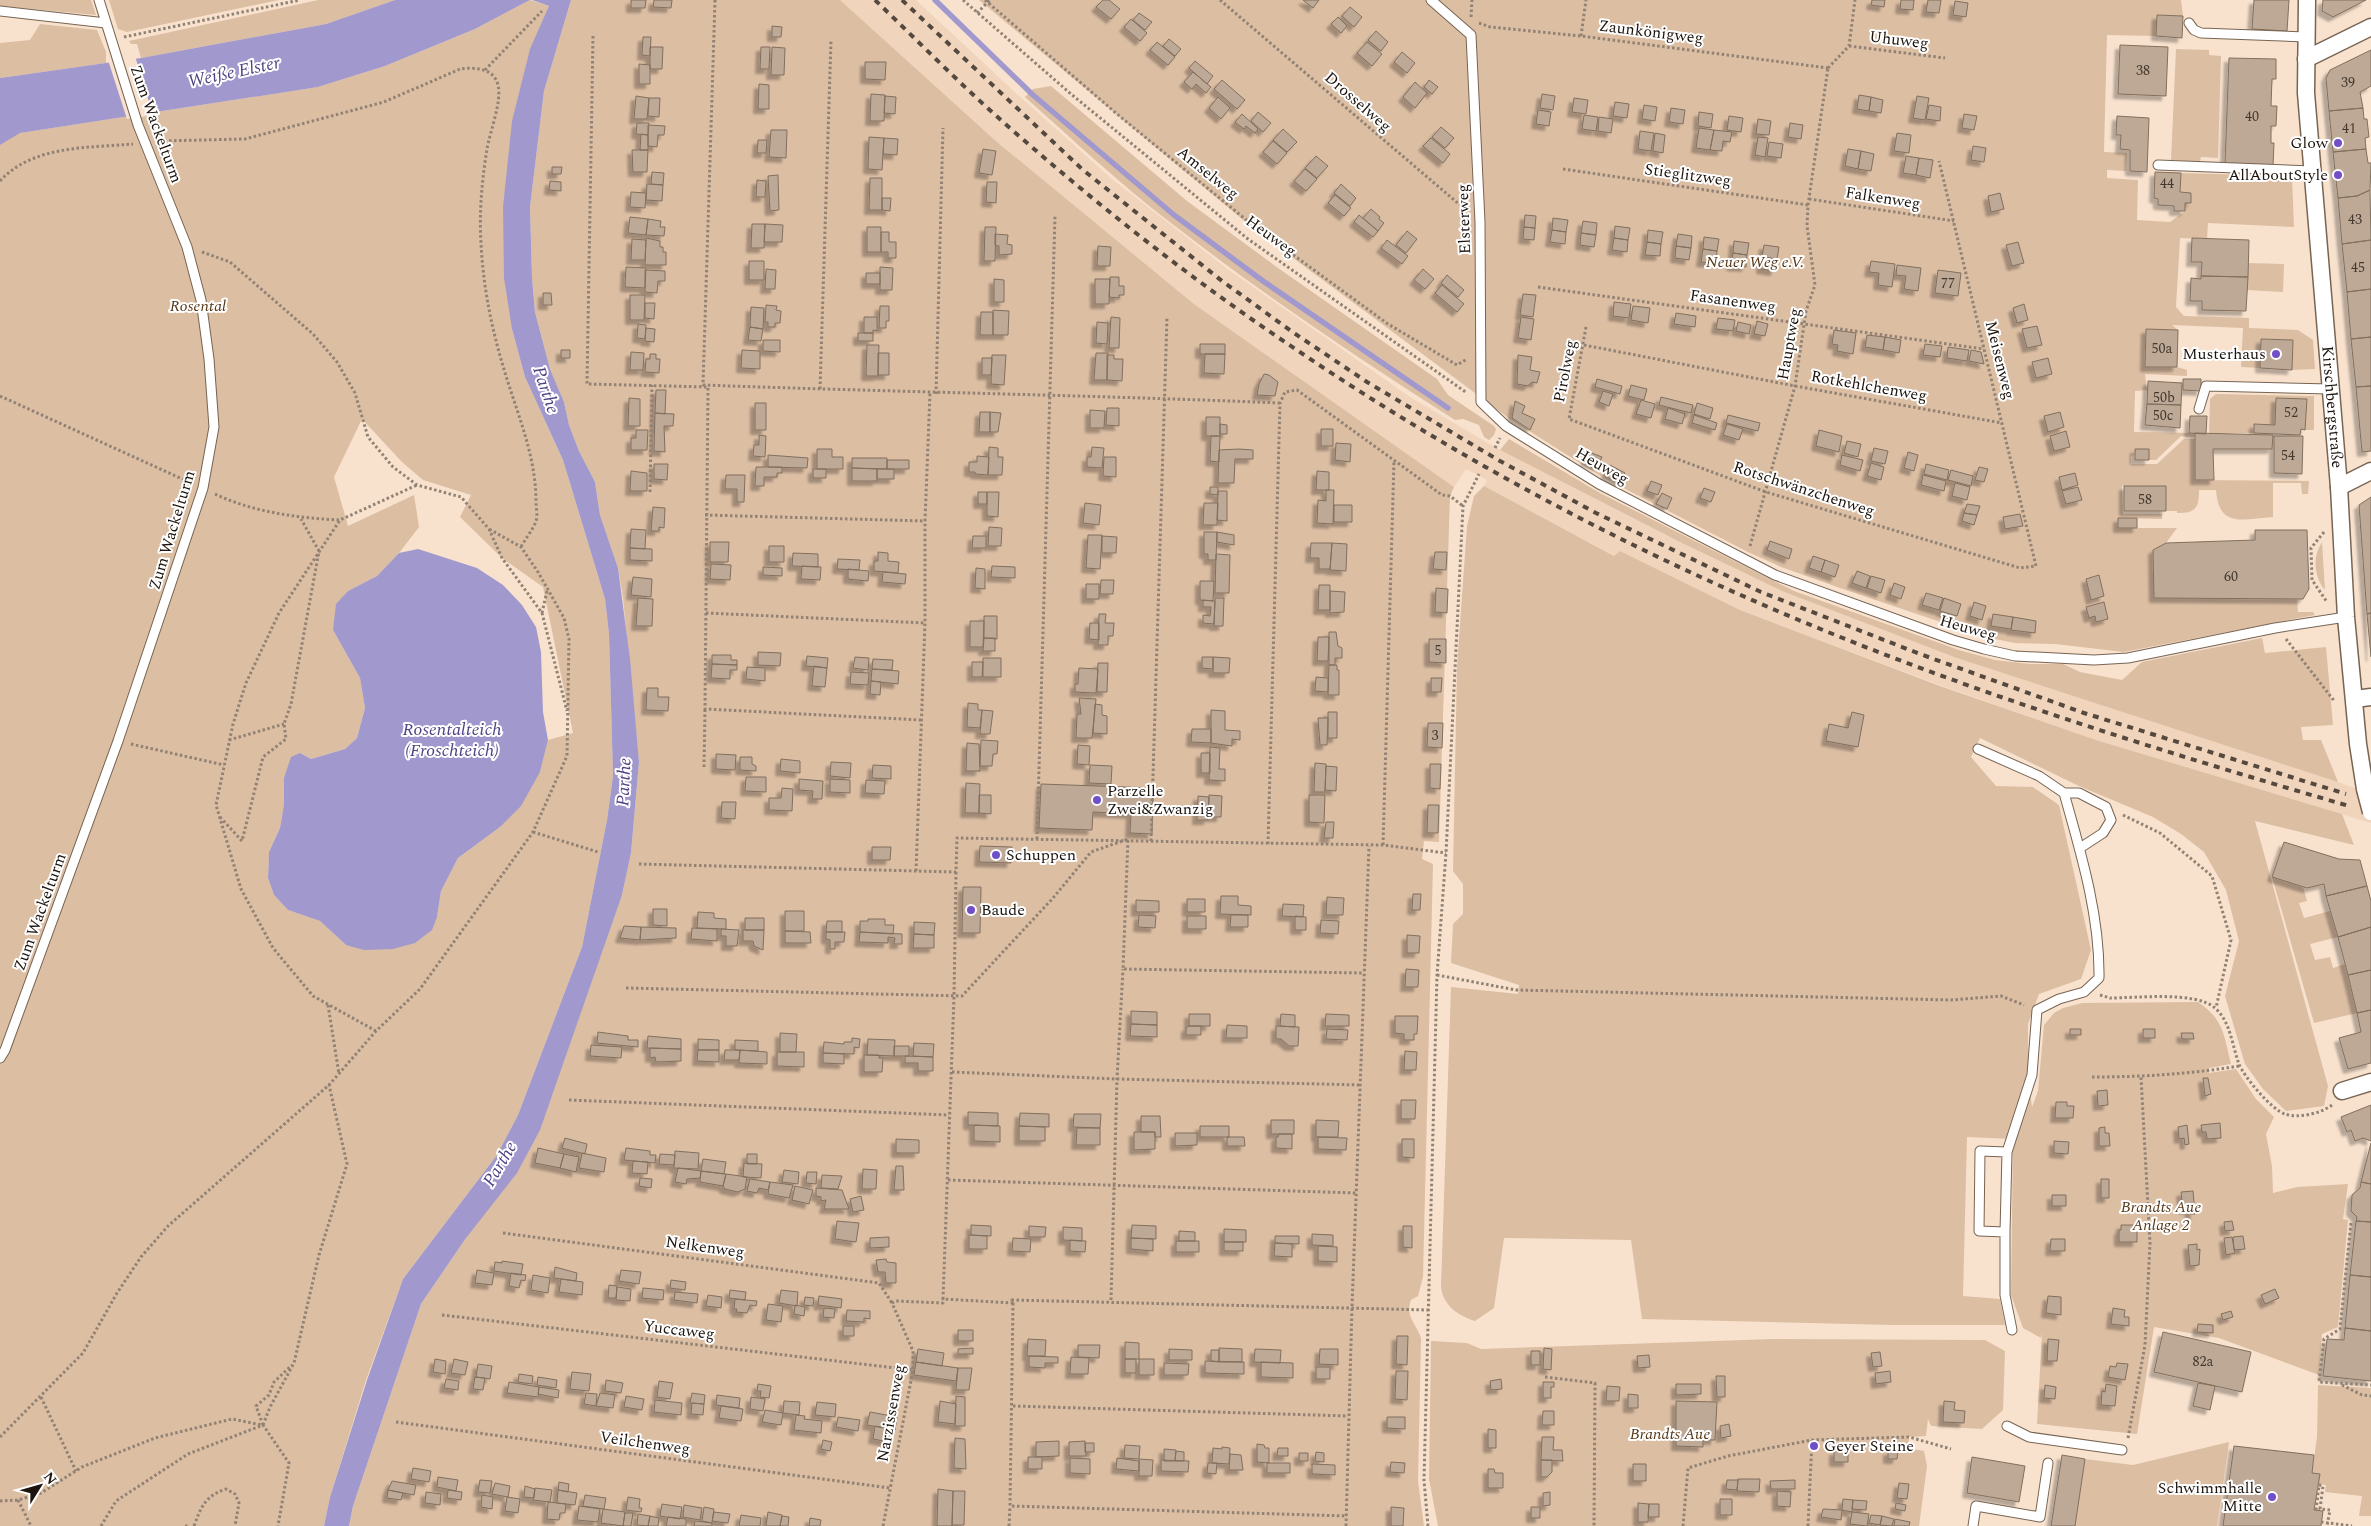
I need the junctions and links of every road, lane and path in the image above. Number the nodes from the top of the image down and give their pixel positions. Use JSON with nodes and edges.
{"nodes":[{"id":1,"x":99,"y":0,"type":"edge"},
{"id":2,"x":300,"y":0,"type":"edge"},
{"id":3,"x":715,"y":0,"type":"edge"},
{"id":4,"x":963,"y":0,"type":"edge"},
{"id":5,"x":1220,"y":0,"type":"edge"},
{"id":6,"x":1431,"y":0,"type":"edge"},
{"id":7,"x":1586,"y":0,"type":"edge"},
{"id":8,"x":1855,"y":0,"type":"edge"},
{"id":9,"x":2307,"y":0,"type":"edge"},
{"id":10,"x":988,"y":1,"type":"edge"},
{"id":11,"x":0,"y":11,"type":"edge"},
{"id":12,"x":542,"y":11,"type":"dead end"},
{"id":13,"x":977,"y":13,"type":"junction"},
{"id":14,"x":1471,"y":21,"type":"dead end"},
{"id":15,"x":106,"y":23,"type":"junction"},
{"id":16,"x":2189,"y":23,"type":"dead end"},
{"id":17,"x":2371,"y":27,"type":"edge"},
{"id":18,"x":593,"y":36,"type":"dead end"},
{"id":19,"x":1581,"y":36,"type":"junction"},
{"id":20,"x":110,"y":37,"type":"junction"},
{"id":21,"x":2306,"y":37,"type":"junction"},
{"id":22,"x":831,"y":40,"type":"dead end"},
{"id":23,"x":1850,"y":46,"type":"junction"},
{"id":24,"x":1945,"y":58,"type":"dead end"},
{"id":25,"x":2306,"y":59,"type":"junction"},
{"id":26,"x":1828,"y":68,"type":"junction"},
{"id":27,"x":485,"y":70,"type":"junction"},
{"id":28,"x":943,"y":128,"type":"dead end"},
{"id":29,"x":146,"y":143,"type":"junction"},
{"id":30,"x":130,"y":144,"type":"dead end"},
{"id":31,"x":1939,"y":161,"type":"dead end"},
{"id":32,"x":2158,"y":165,"type":"dead end"},
{"id":33,"x":1564,"y":169,"type":"dead end"},
{"id":34,"x":2313,"y":171,"type":"junction"},
{"id":35,"x":0,"y":181,"type":"edge"},
{"id":36,"x":1809,"y":199,"type":"junction"},
{"id":37,"x":1808,"y":205,"type":"junction"},
{"id":38,"x":1055,"y":215,"type":"dead end"},
{"id":39,"x":1954,"y":221,"type":"junction"},
{"id":40,"x":1480,"y":222,"type":"junction"},
{"id":41,"x":187,"y":247,"type":"junction"},
{"id":42,"x":1538,"y":287,"type":"dead end"},
{"id":43,"x":1167,"y":316,"type":"dead end"},
{"id":44,"x":1804,"y":323,"type":"junction"},
{"id":45,"x":1586,"y":327,"type":"dead end"},
{"id":46,"x":1584,"y":344,"type":"junction"},
{"id":47,"x":1984,"y":349,"type":"junction"},
{"id":48,"x":1480,"y":351,"type":"junction"},
{"id":49,"x":652,"y":385,"type":"junction"},
{"id":50,"x":1795,"y":386,"type":"junction"},
{"id":51,"x":820,"y":389,"type":"junction"},
{"id":52,"x":2331,"y":389,"type":"junction"},
{"id":53,"x":930,"y":394,"type":"junction"},
{"id":54,"x":936,"y":394,"type":"junction"},
{"id":55,"x":1050,"y":394,"type":"junction"},
{"id":56,"x":0,"y":396,"type":"edge"},
{"id":57,"x":1165,"y":398,"type":"junction"},
{"id":58,"x":1481,"y":402,"type":"junction"},
{"id":59,"x":1280,"y":403,"type":"junction"},
{"id":60,"x":2199,"y":409,"type":"dead end"},
{"id":61,"x":1569,"y":419,"type":"joint"},
{"id":62,"x":2002,"y":423,"type":"junction"},
{"id":63,"x":1394,"y":461,"type":"junction"},
{"id":64,"x":2371,"y":471,"type":"edge"},
{"id":65,"x":1479,"y":474,"type":"dead end"},
{"id":66,"x":417,"y":485,"type":"junction"},
{"id":67,"x":2339,"y":486,"type":"junction"},
{"id":68,"x":203,"y":488,"type":"junction"},
{"id":69,"x":650,"y":492,"type":"dead end"},
{"id":70,"x":1766,"y":492,"type":"junction"},
{"id":71,"x":1463,"y":506,"type":"junction"},
{"id":72,"x":705,"y":515,"type":"junction"},
{"id":73,"x":301,"y":518,"type":"junction"},
{"id":74,"x":340,"y":520,"type":"junction"},
{"id":75,"x":924,"y":521,"type":"junction"},
{"id":76,"x":489,"y":529,"type":"junction"},
{"id":77,"x":2325,"y":532,"type":"dead end"},
{"id":78,"x":520,"y":547,"type":"junction"},
{"id":79,"x":319,"y":551,"type":"junction"},
{"id":80,"x":1745,"y":560,"type":"junction"},
{"id":81,"x":2036,"y":566,"type":"joint"},
{"id":82,"x":548,"y":590,"type":"junction"},
{"id":83,"x":2327,"y":602,"type":"dead end"},
{"id":84,"x":706,"y":612,"type":"junction"},
{"id":85,"x":542,"y":613,"type":"junction"},
{"id":86,"x":2346,"y":617,"type":"junction"},
{"id":87,"x":925,"y":623,"type":"junction"},
{"id":88,"x":2275,"y":628,"type":"junction"},
{"id":89,"x":2371,"y":697,"type":"edge"},
{"id":90,"x":2355,"y":699,"type":"junction"},
{"id":91,"x":2335,"y":702,"type":"dead end"},
{"id":92,"x":704,"y":709,"type":"junction"},
{"id":93,"x":568,"y":716,"type":"junction"},
{"id":94,"x":921,"y":720,"type":"junction"},
{"id":95,"x":284,"y":724,"type":"junction"},
{"id":96,"x":229,"y":740,"type":"junction"},
{"id":97,"x":118,"y":741,"type":"junction"},
{"id":98,"x":1978,"y":749,"type":"dead end"},
{"id":99,"x":224,"y":765,"type":"junction"},
{"id":100,"x":704,"y":767,"type":"dead end"},
{"id":101,"x":2064,"y":793,"type":"junction"},
{"id":102,"x":2106,"y":807,"type":"junction"},
{"id":103,"x":2371,"y":812,"type":"edge"},
{"id":104,"x":220,"y":817,"type":"junction"},
{"id":105,"x":533,"y":832,"type":"junction"},
{"id":106,"x":1037,"y":839,"type":"junction"},
{"id":107,"x":1128,"y":839,"type":"junction"},
{"id":108,"x":1151,"y":841,"type":"junction"},
{"id":109,"x":1268,"y":844,"type":"junction"},
{"id":110,"x":1383,"y":845,"type":"junction"},
{"id":111,"x":1369,"y":846,"type":"junction"},
{"id":112,"x":2080,"y":848,"type":"junction"},
{"id":113,"x":598,"y":852,"type":"dead end"},
{"id":114,"x":1446,"y":853,"type":"junction"},
{"id":115,"x":639,"y":864,"type":"dead end"},
{"id":116,"x":916,"y":871,"type":"junction"},
{"id":117,"x":956,"y":872,"type":"junction"},
{"id":118,"x":1123,"y":969,"type":"junction"},
{"id":119,"x":1363,"y":973,"type":"junction"},
{"id":120,"x":1437,"y":975,"type":"junction"},
{"id":121,"x":626,"y":988,"type":"dead end"},
{"id":122,"x":2084,"y":992,"type":"junction"},
{"id":123,"x":954,"y":996,"type":"junction"},
{"id":124,"x":328,"y":1004,"type":"junction"},
{"id":125,"x":2216,"y":1008,"type":"junction"},
{"id":126,"x":2037,"y":1010,"type":"junction"},
{"id":127,"x":376,"y":1031,"type":"junction"},
{"id":128,"x":0,"y":1058,"type":"edge"},
{"id":129,"x":2239,"y":1066,"type":"junction"},
{"id":130,"x":952,"y":1072,"type":"junction"},
{"id":131,"x":339,"y":1074,"type":"junction"},
{"id":132,"x":2092,"y":1077,"type":"dead end"},
{"id":133,"x":2140,"y":1078,"type":"junction"},
{"id":134,"x":1118,"y":1079,"type":"junction"},
{"id":135,"x":2371,"y":1082,"type":"edge"},
{"id":136,"x":329,"y":1085,"type":"junction"},
{"id":137,"x":1360,"y":1085,"type":"junction"},
{"id":138,"x":2342,"y":1091,"type":"dead end"},
{"id":139,"x":569,"y":1100,"type":"dead end"},
{"id":140,"x":2326,"y":1110,"type":"dead end"},
{"id":141,"x":949,"y":1115,"type":"junction"},
{"id":142,"x":2007,"y":1152,"type":"junction"},
{"id":143,"x":948,"y":1180,"type":"junction"},
{"id":144,"x":1114,"y":1186,"type":"junction"},
{"id":145,"x":1356,"y":1193,"type":"junction"},
{"id":146,"x":2350,"y":1223,"type":"dead end"},
{"id":147,"x":2005,"y":1232,"type":"junction"},
{"id":148,"x":503,"y":1233,"type":"dead end"},
{"id":149,"x":943,"y":1299,"type":"junction"},
{"id":150,"x":1111,"y":1300,"type":"junction"},
{"id":151,"x":892,"y":1303,"type":"junction"},
{"id":152,"x":1013,"y":1303,"type":"junction"},
{"id":153,"x":1352,"y":1307,"type":"junction"},
{"id":154,"x":1428,"y":1310,"type":"junction"},
{"id":155,"x":442,"y":1315,"type":"dead end"},
{"id":156,"x":2012,"y":1330,"type":"dead end"},
{"id":157,"x":294,"y":1363,"type":"junction"},
{"id":158,"x":913,"y":1370,"type":"junction"},
{"id":159,"x":1545,"y":1378,"type":"dead end"},
{"id":160,"x":2339,"y":1383,"type":"junction"},
{"id":161,"x":2371,"y":1385,"type":"edge"},
{"id":162,"x":2371,"y":1396,"type":"edge"},
{"id":163,"x":41,"y":1398,"type":"junction"},
{"id":164,"x":1013,"y":1406,"type":"junction"},
{"id":165,"x":1348,"y":1416,"type":"junction"},
{"id":166,"x":396,"y":1422,"type":"dead end"},
{"id":167,"x":263,"y":1425,"type":"junction"},
{"id":168,"x":2007,"y":1426,"type":"dead end"},
{"id":169,"x":0,"y":1437,"type":"edge"},
{"id":170,"x":1812,"y":1440,"type":"junction"},
{"id":171,"x":1950,"y":1449,"type":"dead end"},
{"id":172,"x":2122,"y":1450,"type":"joint"},
{"id":173,"x":2048,"y":1463,"type":"dead end"},
{"id":174,"x":76,"y":1471,"type":"junction"},
{"id":175,"x":890,"y":1488,"type":"junction"},
{"id":176,"x":18,"y":1500,"type":"junction"},
{"id":177,"x":0,"y":1501,"type":"edge"},
{"id":178,"x":1010,"y":1506,"type":"junction"},
{"id":179,"x":2316,"y":1510,"type":"dead end"},
{"id":180,"x":1347,"y":1516,"type":"junction"},
{"id":181,"x":2321,"y":1522,"type":"dead end"},
{"id":182,"x":2328,"y":1524,"type":"edge"},
{"id":183,"x":31,"y":1526,"type":"edge"},
{"id":184,"x":101,"y":1526,"type":"edge"},
{"id":185,"x":194,"y":1526,"type":"edge"},
{"id":186,"x":235,"y":1526,"type":"edge"},
{"id":187,"x":278,"y":1526,"type":"edge"},
{"id":188,"x":883,"y":1526,"type":"edge"},
{"id":189,"x":1009,"y":1526,"type":"edge"},
{"id":190,"x":1346,"y":1526,"type":"edge"},
{"id":191,"x":1428,"y":1526,"type":"edge"},
{"id":192,"x":1594,"y":1526,"type":"edge"},
{"id":193,"x":1683,"y":1526,"type":"edge"},
{"id":194,"x":1808,"y":1526,"type":"edge"},
{"id":195,"x":1973,"y":1526,"type":"edge"},
{"id":196,"x":2352,"y":1526,"type":"edge"}],
"edges":[{"from":1,"to":15,"type":"lane","name":"Zum Wackelturm"},
{"from":2,"to":20,"type":"path"},
{"from":3,"to":51,"type":"path"},
{"from":4,"to":13,"type":"path","name":"Heuweg"},
{"from":5,"to":40,"type":"path","name":"Drosselweg"},
{"from":6,"to":40,"type":"lane","name":"Elsterweg"},
{"from":7,"to":19,"type":"path"},
{"from":8,"to":23,"type":"path"},
{"from":9,"to":21,"type":"street","name":"Kirschbergstraße"},
{"from":10,"to":13,"type":"path"},
{"from":10,"to":48,"type":"path","name":"Amselweg"},
{"from":11,"to":15,"type":"lane"},
{"from":12,"to":27,"type":"path"},
{"from":13,"to":58,"type":"path","name":"Heuweg"},
{"from":14,"to":19,"type":"path","name":"Zaunkönigweg"},
{"from":15,"to":20,"type":"lane","name":"Zum Wackelturm"},
{"from":16,"to":21,"type":"lane"},
{"from":17,"to":25,"type":"street"},
{"from":18,"to":49,"type":"path"},
{"from":19,"to":26,"type":"path","name":"Zaunkönigweg"},
{"from":20,"to":29,"type":"lane","name":"Zum Wackelturm"},
{"from":21,"to":25,"type":"street","name":"Kirschbergstraße"},
{"from":22,"to":51,"type":"path"},
{"from":23,"to":24,"type":"path","name":"Uhuweg"},
{"from":23,"to":26,"type":"path"},
{"from":25,"to":34,"type":"street","name":"Kirschbergstraße"},
{"from":26,"to":36,"type":"path","name":"Hauptweg"},
{"from":27,"to":29,"type":"path"},
{"from":27,"to":78,"type":"path"},
{"from":28,"to":54,"type":"path"},
{"from":29,"to":41,"type":"lane","name":"Zum Wackelturm"},
{"from":30,"to":35,"type":"path"},
{"from":31,"to":39,"type":"path","name":"Meisenweg"},
{"from":32,"to":34,"type":"lane"},
{"from":33,"to":37,"type":"path","name":"Stieglitzweg"},
{"from":34,"to":52,"type":"street","name":"Kirschbergstraße"},
{"from":36,"to":37,"type":"path","name":"Hauptweg"},
{"from":36,"to":39,"type":"path","name":"Falkenweg"},
{"from":37,"to":44,"type":"path","name":"Hauptweg"},
{"from":38,"to":55,"type":"path"},
{"from":39,"to":47,"type":"path","name":"Meisenweg"},
{"from":40,"to":48,"type":"lane","name":"Elsterweg"},
{"from":41,"to":66,"type":"path"},
{"from":41,"to":68,"type":"lane","name":"Zum Wackelturm"},
{"from":42,"to":44,"type":"path","name":"Fasanenweg"},
{"from":43,"to":57,"type":"path"},
{"from":44,"to":47,"type":"path","name":"Fasanenweg"},
{"from":44,"to":50,"type":"path","name":"Hauptweg"},
{"from":45,"to":46,"type":"path","name":"Pirolweg"},
{"from":46,"to":50,"type":"path","name":"Rotkehlchenweg"},
{"from":46,"to":61,"type":"path","name":"Pirolweg"},
{"from":47,"to":62,"type":"path","name":"Meisenweg"},
{"from":48,"to":58,"type":"lane","name":"Elsterweg"},
{"from":49,"to":69,"type":"path"},
{"from":49,"to":72,"type":"path"},
{"from":50,"to":62,"type":"path","name":"Rotkehlchenweg"},
{"from":50,"to":70,"type":"path","name":"Hauptweg"},
{"from":51,"to":53,"type":"path"},
{"from":52,"to":60,"type":"lane"},
{"from":52,"to":67,"type":"street","name":"Kirschbergstraße"},
{"from":53,"to":54,"type":"path"},
{"from":53,"to":75,"type":"path"},
{"from":54,"to":55,"type":"path"},
{"from":55,"to":57,"type":"path"},
{"from":55,"to":106,"type":"path"},
{"from":56,"to":68,"type":"path"},
{"from":57,"to":59,"type":"path"},
{"from":57,"to":108,"type":"path"},
{"from":58,"to":80,"type":"lane","name":"Heuweg"},
{"from":59,"to":63,"type":"path"},
{"from":59,"to":109,"type":"path"},
{"from":61,"to":70,"type":"path","name":"Rotschwänzchenweg"},
{"from":62,"to":81,"type":"path","name":"Meisenweg"},
{"from":63,"to":71,"type":"path"},
{"from":63,"to":110,"type":"path"},
{"from":64,"to":67,"type":"street"},
{"from":65,"to":71,"type":"path"},
{"from":66,"to":74,"type":"path"},
{"from":66,"to":76,"type":"path"},
{"from":67,"to":86,"type":"street","name":"Kirschbergstraße"},
{"from":68,"to":73,"type":"path"},
{"from":68,"to":97,"type":"lane","name":"Zum Wackelturm"},
{"from":70,"to":80,"type":"path","name":"Hauptweg"},
{"from":70,"to":81,"type":"path","name":"Rotschwänzchenweg"},
{"from":71,"to":114,"type":"path"},
{"from":72,"to":75,"type":"path"},
{"from":72,"to":84,"type":"path"},
{"from":73,"to":74,"type":"path"},
{"from":73,"to":79,"type":"path"},
{"from":74,"to":79,"type":"path"},
{"from":75,"to":87,"type":"path"},
{"from":76,"to":78,"type":"path"},
{"from":76,"to":85,"type":"path"},
{"from":77,"to":83,"type":"path"},
{"from":78,"to":82,"type":"path"},
{"from":79,"to":95,"type":"path"},
{"from":79,"to":96,"type":"path"},
{"from":80,"to":88,"type":"lane","name":"Heuweg"},
{"from":82,"to":85,"type":"path"},
{"from":82,"to":93,"type":"path"},
{"from":84,"to":87,"type":"path"},
{"from":84,"to":92,"type":"path"},
{"from":85,"to":93,"type":"path"},
{"from":86,"to":88,"type":"lane","name":"Heuweg"},
{"from":86,"to":90,"type":"street","name":"Kirschbergstraße"},
{"from":87,"to":94,"type":"path"},
{"from":88,"to":91,"type":"path"},
{"from":89,"to":90,"type":"street"},
{"from":90,"to":103,"type":"street","name":"Kirschbergstraße","bridge":true},
{"from":92,"to":94,"type":"path"},
{"from":92,"to":100,"type":"path"},
{"from":93,"to":105,"type":"path"},
{"from":94,"to":116,"type":"path"},
{"from":95,"to":96,"type":"path"},
{"from":95,"to":104,"type":"path"},
{"from":96,"to":99,"type":"path"},
{"from":97,"to":99,"type":"path"},
{"from":97,"to":128,"type":"lane","name":"Zum Wackelturm"},
{"from":98,"to":101,"type":"lane"},
{"from":99,"to":104,"type":"path"},
{"from":101,"to":102,"type":"lane"},
{"from":101,"to":112,"type":"lane"},
{"from":102,"to":112,"type":"lane"},
{"from":102,"to":125,"type":"path"},
{"from":104,"to":124,"type":"path"},
{"from":105,"to":113,"type":"path"},
{"from":105,"to":127,"type":"path"},
{"from":106,"to":107,"type":"path"},
{"from":106,"to":117,"type":"path"},
{"from":107,"to":108,"type":"path"},
{"from":107,"to":118,"type":"path"},
{"from":107,"to":123,"type":"path"},
{"from":108,"to":109,"type":"path"},
{"from":109,"to":111,"type":"path"},
{"from":110,"to":111,"type":"path"},
{"from":110,"to":114,"type":"path"},
{"from":111,"to":119,"type":"path"},
{"from":112,"to":122,"type":"lane"},
{"from":114,"to":120,"type":"path"},
{"from":115,"to":116,"type":"path"},
{"from":116,"to":117,"type":"path"},
{"from":117,"to":123,"type":"path"},
{"from":118,"to":119,"type":"path"},
{"from":118,"to":134,"type":"path"},
{"from":119,"to":137,"type":"path"},
{"from":120,"to":126,"type":"path"},
{"from":120,"to":154,"type":"path"},
{"from":121,"to":123,"type":"path"},
{"from":122,"to":125,"type":"path"},
{"from":122,"to":126,"type":"lane"},
{"from":123,"to":130,"type":"path"},
{"from":124,"to":127,"type":"path"},
{"from":124,"to":131,"type":"path"},
{"from":125,"to":129,"type":"path"},
{"from":126,"to":142,"type":"lane"},
{"from":127,"to":131,"type":"path"},
{"from":129,"to":133,"type":"path"},
{"from":129,"to":140,"type":"path"},
{"from":130,"to":134,"type":"path"},
{"from":130,"to":141,"type":"path"},
{"from":131,"to":136,"type":"path"},
{"from":132,"to":133,"type":"path"},
{"from":133,"to":172,"type":"path"},
{"from":134,"to":137,"type":"path"},
{"from":134,"to":144,"type":"path"},
{"from":135,"to":138,"type":"street"},
{"from":136,"to":157,"type":"path"},
{"from":136,"to":163,"type":"path"},
{"from":137,"to":145,"type":"path"},
{"from":139,"to":141,"type":"path"},
{"from":141,"to":143,"type":"path"},
{"from":142,"to":147,"type":"lane"},
{"from":142,"to":147,"type":"lane"},
{"from":143,"to":144,"type":"path"},
{"from":143,"to":149,"type":"path"},
{"from":144,"to":145,"type":"path"},
{"from":144,"to":150,"type":"path"},
{"from":145,"to":153,"type":"path"},
{"from":146,"to":160,"type":"path"},
{"from":147,"to":156,"type":"lane"},
{"from":148,"to":151,"type":"path","name":"Nelkenweg"},
{"from":149,"to":151,"type":"path"},
{"from":149,"to":152,"type":"path"},
{"from":150,"to":152,"type":"path"},
{"from":150,"to":153,"type":"path"},
{"from":151,"to":158,"type":"path","name":"Narzissenweg"},
{"from":152,"to":164,"type":"path"},
{"from":153,"to":154,"type":"path"},
{"from":153,"to":165,"type":"path"},
{"from":154,"to":191,"type":"path"},
{"from":155,"to":158,"type":"path","name":"Yuccaweg"},
{"from":157,"to":167,"type":"path"},
{"from":157,"to":167,"type":"path"},
{"from":158,"to":175,"type":"path","name":"Narzissenweg"},
{"from":159,"to":192,"type":"path"},
{"from":160,"to":161,"type":"path"},
{"from":160,"to":162,"type":"path"},
{"from":163,"to":169,"type":"path"},
{"from":163,"to":174,"type":"path"},
{"from":164,"to":165,"type":"path"},
{"from":164,"to":178,"type":"path"},
{"from":165,"to":180,"type":"path"},
{"from":166,"to":175,"type":"path","name":"Veilchenweg"},
{"from":167,"to":174,"type":"path"},
{"from":167,"to":184,"type":"path"},
{"from":167,"to":187,"type":"path"},
{"from":168,"to":172,"type":"lane"},
{"from":170,"to":171,"type":"path"},
{"from":170,"to":193,"type":"path"},
{"from":170,"to":194,"type":"path"},
{"from":173,"to":195,"type":"lane"},
{"from":174,"to":176,"type":"path"},
{"from":175,"to":188,"type":"path","name":"Narzissenweg"},
{"from":176,"to":177,"type":"path"},
{"from":176,"to":183,"type":"path"},
{"from":178,"to":180,"type":"path"},
{"from":178,"to":189,"type":"path"},
{"from":179,"to":182,"type":"path"},
{"from":180,"to":190,"type":"path"},
{"from":181,"to":182,"type":"path"},
{"from":182,"to":196,"type":"path"},
{"from":185,"to":186,"type":"path"}]}
